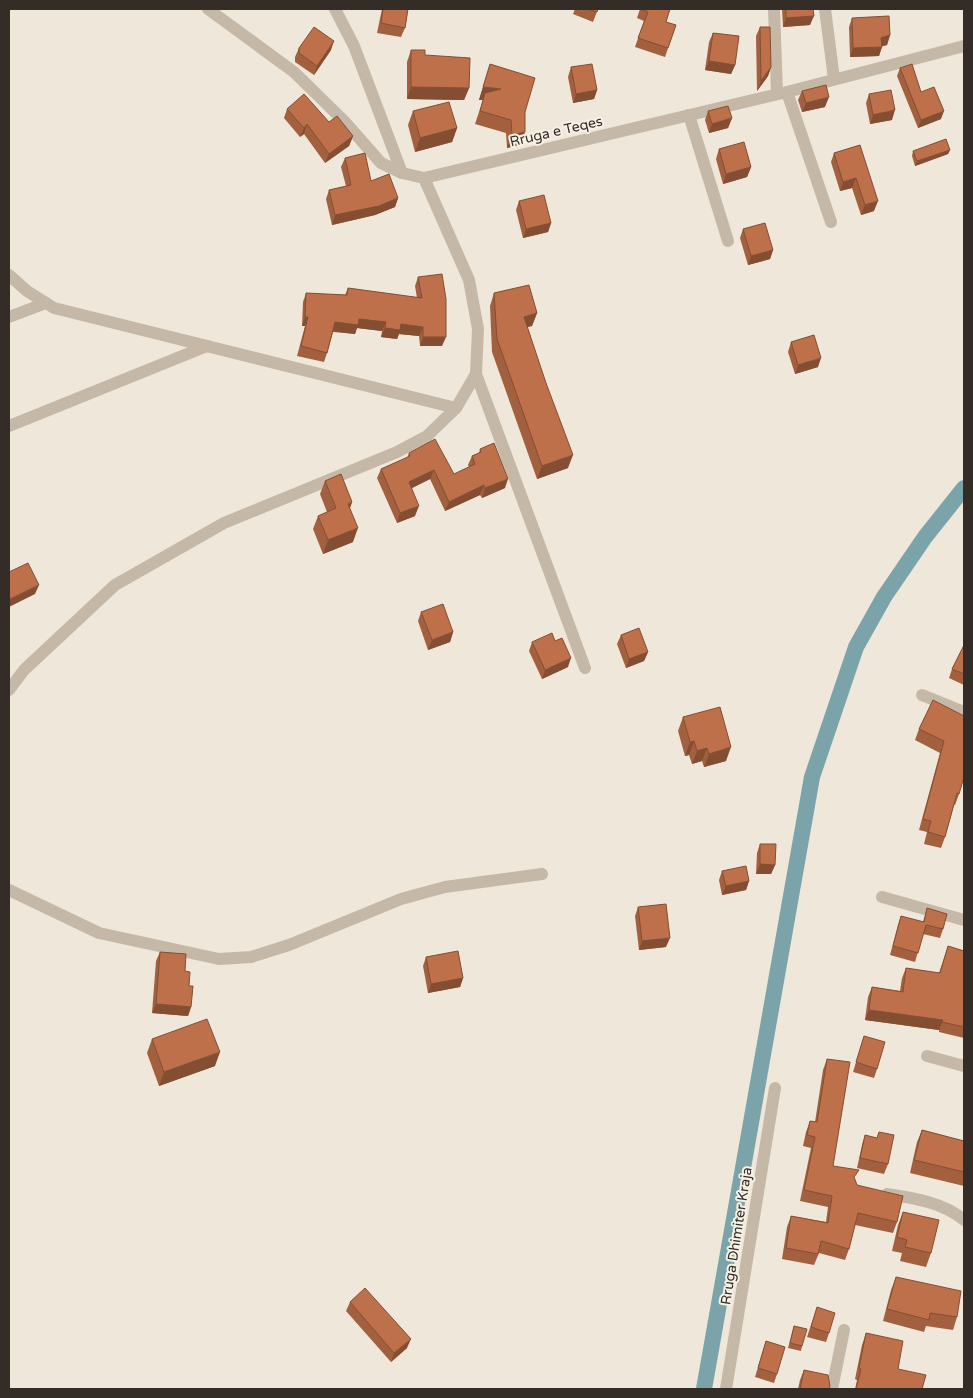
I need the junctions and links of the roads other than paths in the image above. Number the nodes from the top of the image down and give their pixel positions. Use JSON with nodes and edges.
{"nodes":[{"id":1,"x":208,"y":9,"type":"edge"},
{"id":2,"x":335,"y":9,"type":"edge"},
{"id":3,"x":774,"y":9,"type":"edge"},
{"id":4,"x":825,"y":9,"type":"edge"},
{"id":5,"x":964,"y":46,"type":"edge"},
{"id":6,"x":834,"y":78,"type":"junction"},
{"id":7,"x":782,"y":92,"type":"junction"},
{"id":8,"x":689,"y":115,"type":"junction"},
{"id":9,"x":402,"y":173,"type":"junction"},
{"id":10,"x":424,"y":178,"type":"junction"},
{"id":11,"x":831,"y":222,"type":"dead end"},
{"id":12,"x":728,"y":241,"type":"dead end"},
{"id":13,"x":9,"y":275,"type":"edge"},
{"id":14,"x":46,"y":303,"type":"junction"},
{"id":15,"x":9,"y":317,"type":"edge"},
{"id":16,"x":207,"y":346,"type":"junction"},
{"id":17,"x":476,"y":374,"type":"junction"},
{"id":18,"x":456,"y":408,"type":"junction"},
{"id":19,"x":9,"y":426,"type":"edge"},
{"id":20,"x":586,"y":668,"type":"dead end"},
{"id":21,"x":9,"y":690,"type":"edge"},
{"id":22,"x":922,"y":695,"type":"dead end"},
{"id":23,"x":964,"y":712,"type":"edge"},
{"id":24,"x":542,"y":874,"type":"dead end"},
{"id":25,"x":9,"y":890,"type":"edge"},
{"id":26,"x":882,"y":897,"type":"dead end"},
{"id":27,"x":964,"y":920,"type":"edge"},
{"id":28,"x":927,"y":1056,"type":"dead end"},
{"id":29,"x":964,"y":1066,"type":"edge"},
{"id":30,"x":775,"y":1088,"type":"dead end"},
{"id":31,"x":877,"y":1192,"type":"edge"},
{"id":32,"x":964,"y":1220,"type":"edge"},
{"id":33,"x":844,"y":1330,"type":"dead end"},
{"id":34,"x":726,"y":1389,"type":"edge"},
{"id":35,"x":832,"y":1389,"type":"edge"}],
"edges":[{"from":1,"to":9,"type":"street","name":"Rruga e Teqes"},
{"from":2,"to":9,"type":"street"},
{"from":3,"to":7,"type":"street"},
{"from":4,"to":6,"type":"street"},
{"from":5,"to":6,"type":"street","name":"Rruga e Teqes"},
{"from":6,"to":7,"type":"street","name":"Rruga e Teqes"},
{"from":7,"to":8,"type":"street","name":"Rruga e Teqes"},
{"from":7,"to":11,"type":"street"},
{"from":8,"to":10,"type":"street","name":"Rruga e Teqes"},
{"from":8,"to":12,"type":"street"},
{"from":9,"to":10,"type":"street","name":"Rruga e Teqes"},
{"from":10,"to":17,"type":"street"},
{"from":13,"to":14,"type":"street"},
{"from":14,"to":15,"type":"street"},
{"from":14,"to":16,"type":"street"},
{"from":16,"to":18,"type":"street"},
{"from":16,"to":19,"type":"street"},
{"from":17,"to":18,"type":"street"},
{"from":17,"to":20,"type":"street"},
{"from":18,"to":21,"type":"street"},
{"from":22,"to":23,"type":"street"},
{"from":24,"to":25,"type":"street"},
{"from":26,"to":27,"type":"street"},
{"from":28,"to":29,"type":"street"},
{"from":30,"to":34,"type":"street","name":"Rruga Dhimiter Kraja"},
{"from":31,"to":32,"type":"street"},
{"from":33,"to":35,"type":"street"}]}
